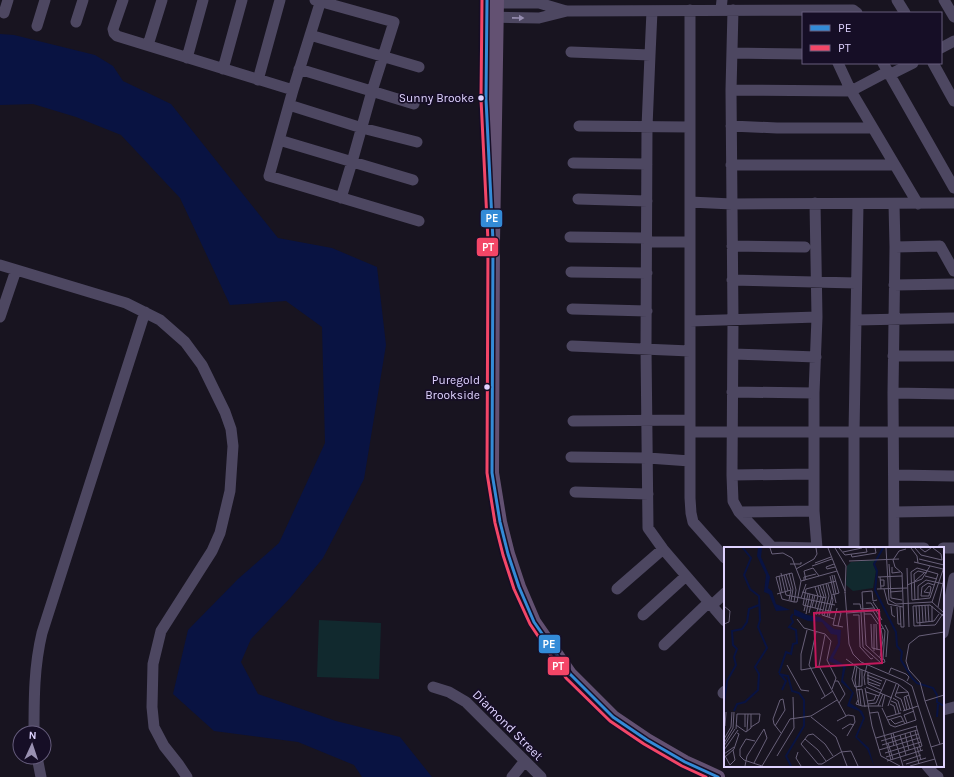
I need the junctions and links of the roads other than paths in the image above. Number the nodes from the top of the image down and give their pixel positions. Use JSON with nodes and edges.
{"nodes":[{"id":1,"x":8,"y":0,"type":"edge"},
{"id":2,"x":44,"y":0,"type":"edge"},
{"id":3,"x":83,"y":0,"type":"edge"},
{"id":4,"x":123,"y":0,"type":"edge"},
{"id":5,"x":162,"y":0,"type":"edge"},
{"id":6,"x":203,"y":0,"type":"edge"},
{"id":7,"x":242,"y":0,"type":"edge"},
{"id":8,"x":280,"y":0,"type":"edge"},
{"id":9,"x":898,"y":0,"type":"edge"},
{"id":10,"x":318,"y":1,"type":"edge"},
{"id":11,"x":492,"y":1,"type":"edge"},
{"id":12,"x":949,"y":3,"type":"edge"},
{"id":13,"x":721,"y":5,"type":"edge"},
{"id":14,"x":690,"y":10,"type":"junction"},
{"id":15,"x":733,"y":10,"type":"junction"},
{"id":16,"x":567,"y":11,"type":"junction"},
{"id":17,"x":652,"y":11,"type":"junction"},
{"id":18,"x":856,"y":12,"type":"edge"},
{"id":19,"x":904,"y":12,"type":"edge"},
{"id":20,"x":4,"y":13,"type":"dead end"},
{"id":21,"x":492,"y":17,"type":"junction"},
{"id":22,"x":954,"y":17,"type":"edge"},
{"id":23,"x":76,"y":22,"type":"dead end"},
{"id":24,"x":37,"y":26,"type":"dead end"},
{"id":25,"x":310,"y":34,"type":"junction"},
{"id":26,"x":954,"y":41,"type":"edge"},
{"id":27,"x":148,"y":46,"type":"junction"},
{"id":28,"x":942,"y":47,"type":"edge"},
{"id":29,"x":571,"y":52,"type":"dead end"},
{"id":30,"x":732,"y":53,"type":"junction"},
{"id":31,"x":802,"y":54,"type":"edge"},
{"id":32,"x":650,"y":55,"type":"junction"},
{"id":33,"x":383,"y":57,"type":"junction"},
{"id":34,"x":187,"y":58,"type":"junction"},
{"id":35,"x":838,"y":64,"type":"edge"},
{"id":36,"x":909,"y":64,"type":"edge"},
{"id":37,"x":934,"y":64,"type":"edge"},
{"id":38,"x":419,"y":67,"type":"dead end"},
{"id":39,"x":223,"y":69,"type":"junction"},
{"id":40,"x":299,"y":69,"type":"junction"},
{"id":41,"x":887,"y":70,"type":"edge"},
{"id":42,"x":258,"y":80,"type":"junction"},
{"id":43,"x":951,"y":87,"type":"edge"},
{"id":44,"x":293,"y":90,"type":"junction"},
{"id":45,"x":731,"y":90,"type":"junction"},
{"id":46,"x":851,"y":91,"type":"junction"},
{"id":47,"x":372,"y":92,"type":"junction"},
{"id":48,"x":954,"y":101,"type":"edge"},
{"id":49,"x":414,"y":104,"type":"dead end"},
{"id":50,"x":289,"y":105,"type":"junction"},
{"id":51,"x":579,"y":126,"type":"dead end"},
{"id":52,"x":731,"y":126,"type":"junction"},
{"id":53,"x":647,"y":127,"type":"junction"},
{"id":54,"x":690,"y":127,"type":"junction"},
{"id":55,"x":362,"y":128,"type":"junction"},
{"id":56,"x":872,"y":128,"type":"junction"},
{"id":57,"x":279,"y":140,"type":"junction"},
{"id":58,"x":417,"y":142,"type":"dead end"},
{"id":59,"x":352,"y":162,"type":"junction"},
{"id":60,"x":573,"y":163,"type":"dead end"},
{"id":61,"x":647,"y":164,"type":"junction"},
{"id":62,"x":731,"y":164,"type":"junction"},
{"id":63,"x":894,"y":165,"type":"junction"},
{"id":64,"x":950,"y":172,"type":"edge"},
{"id":65,"x":414,"y":180,"type":"dead end"},
{"id":66,"x":954,"y":188,"type":"edge"},
{"id":67,"x":340,"y":198,"type":"junction"},
{"id":68,"x":578,"y":199,"type":"dead end"},
{"id":69,"x":647,"y":201,"type":"junction"},
{"id":70,"x":690,"y":202,"type":"junction"},
{"id":71,"x":815,"y":203,"type":"junction"},
{"id":72,"x":954,"y":203,"type":"edge"},
{"id":73,"x":732,"y":204,"type":"junction"},
{"id":74,"x":858,"y":204,"type":"junction"},
{"id":75,"x":894,"y":204,"type":"junction"},
{"id":76,"x":918,"y":204,"type":"junction"},
{"id":77,"x":419,"y":221,"type":"dead end"},
{"id":78,"x":570,"y":237,"type":"dead end"},
{"id":79,"x":647,"y":240,"type":"junction"},
{"id":80,"x":689,"y":242,"type":"junction"},
{"id":81,"x":732,"y":246,"type":"junction"},
{"id":82,"x":805,"y":247,"type":"dead end"},
{"id":83,"x":895,"y":247,"type":"junction"},
{"id":84,"x":0,"y":265,"type":"edge"},
{"id":85,"x":16,"y":270,"type":"junction"},
{"id":86,"x":954,"y":271,"type":"edge"},
{"id":87,"x":571,"y":272,"type":"dead end"},
{"id":88,"x":647,"y":273,"type":"junction"},
{"id":89,"x":732,"y":280,"type":"junction"},
{"id":90,"x":817,"y":282,"type":"junction"},
{"id":91,"x":856,"y":283,"type":"junction"},
{"id":92,"x":954,"y":284,"type":"edge"},
{"id":93,"x":894,"y":285,"type":"junction"},
{"id":94,"x":572,"y":309,"type":"dead end"},
{"id":95,"x":646,"y":311,"type":"junction"},
{"id":96,"x":145,"y":312,"type":"junction"},
{"id":97,"x":0,"y":317,"type":"edge"},
{"id":98,"x":817,"y":317,"type":"junction"},
{"id":99,"x":954,"y":318,"type":"edge"},
{"id":100,"x":893,"y":319,"type":"junction"},
{"id":101,"x":733,"y":320,"type":"junction"},
{"id":102,"x":856,"y":320,"type":"junction"},
{"id":103,"x":690,"y":321,"type":"junction"},
{"id":104,"x":572,"y":346,"type":"dead end"},
{"id":105,"x":646,"y":348,"type":"junction"},
{"id":106,"x":690,"y":351,"type":"junction"},
{"id":107,"x":733,"y":354,"type":"junction"},
{"id":108,"x":893,"y":356,"type":"junction"},
{"id":109,"x":954,"y":356,"type":"edge"},
{"id":110,"x":816,"y":358,"type":"junction"},
{"id":111,"x":732,"y":392,"type":"junction"},
{"id":112,"x":814,"y":392,"type":"junction"},
{"id":113,"x":893,"y":393,"type":"junction"},
{"id":114,"x":954,"y":394,"type":"edge"},
{"id":115,"x":648,"y":420,"type":"junction"},
{"id":116,"x":690,"y":420,"type":"junction"},
{"id":117,"x":573,"y":421,"type":"dead end"},
{"id":118,"x":690,"y":432,"type":"junction"},
{"id":119,"x":732,"y":432,"type":"junction"},
{"id":120,"x":814,"y":432,"type":"junction"},
{"id":121,"x":894,"y":432,"type":"junction"},
{"id":122,"x":954,"y":432,"type":"edge"},
{"id":123,"x":854,"y":433,"type":"junction"},
{"id":124,"x":571,"y":457,"type":"dead end"},
{"id":125,"x":648,"y":458,"type":"junction"},
{"id":126,"x":690,"y":461,"type":"junction"},
{"id":127,"x":814,"y":474,"type":"junction"},
{"id":128,"x":732,"y":475,"type":"junction"},
{"id":129,"x":894,"y":475,"type":"junction"},
{"id":130,"x":954,"y":476,"type":"edge"},
{"id":131,"x":575,"y":492,"type":"dead end"},
{"id":132,"x":648,"y":494,"type":"junction"},
{"id":133,"x":814,"y":511,"type":"junction"},
{"id":134,"x":954,"y":511,"type":"edge"},
{"id":135,"x":739,"y":512,"type":"junction"},
{"id":136,"x":894,"y":512,"type":"junction"},
{"id":137,"x":772,"y":547,"type":"edge"},
{"id":138,"x":817,"y":547,"type":"edge"},
{"id":139,"x":854,"y":547,"type":"edge"},
{"id":140,"x":894,"y":547,"type":"edge"},
{"id":141,"x":663,"y":549,"type":"junction"},
{"id":142,"x":724,"y":557,"type":"edge"},
{"id":143,"x":686,"y":576,"type":"junction"},
{"id":144,"x":950,"y":583,"type":"edge"},
{"id":145,"x":617,"y":589,"type":"dead end"},
{"id":146,"x":724,"y":594,"type":"edge"},
{"id":147,"x":710,"y":604,"type":"junction"},
{"id":148,"x":643,"y":615,"type":"dead end"},
{"id":149,"x":724,"y":620,"type":"edge"},
{"id":150,"x":944,"y":622,"type":"edge"},
{"id":151,"x":664,"y":645,"type":"dead end"},
{"id":152,"x":432,"y":687,"type":"dead end"},
{"id":153,"x":954,"y":707,"type":"edge"},
{"id":154,"x":944,"y":710,"type":"edge"},
{"id":155,"x":34,"y":725,"type":"edge"},
{"id":156,"x":524,"y":762,"type":"junction"},
{"id":157,"x":39,"y":765,"type":"edge"},
{"id":158,"x":928,"y":767,"type":"edge"},
{"id":159,"x":41,"y":777,"type":"edge"},
{"id":160,"x":187,"y":777,"type":"edge"},
{"id":161,"x":512,"y":777,"type":"edge"},
{"id":162,"x":541,"y":777,"type":"edge"},
{"id":163,"x":718,"y":777,"type":"edge"},
{"id":164,"x":938,"y":777,"type":"edge"}],
"edges":[{"from":1,"to":20,"type":"street"},
{"from":2,"to":24,"type":"street"},
{"from":3,"to":23,"type":"street"},
{"from":4,"to":27,"type":"street"},
{"from":5,"to":27,"type":"street"},
{"from":6,"to":34,"type":"street"},
{"from":7,"to":39,"type":"street"},
{"from":8,"to":42,"type":"street"},
{"from":9,"to":19,"type":"street"},
{"from":10,"to":25,"type":"street"},
{"from":10,"to":33,"type":"street"},
{"from":11,"to":16,"type":"street"},
{"from":11,"to":21,"type":"main road"},
{"from":12,"to":22,"type":"street"},
{"from":13,"to":14,"type":"street"},
{"from":13,"to":15,"type":"street"},
{"from":14,"to":17,"type":"street"},
{"from":14,"to":54,"type":"street"},
{"from":15,"to":18,"type":"street"},
{"from":15,"to":30,"type":"street"},
{"from":16,"to":17,"type":"street"},
{"from":21,"to":16,"type":"street","one_way":true},
{"from":17,"to":32,"type":"street"},
{"from":21,"to":163,"type":"main road"},
{"from":25,"to":33,"type":"street"},
{"from":25,"to":40,"type":"street"},
{"from":26,"to":28,"type":"street"},
{"from":27,"to":34,"type":"street"},
{"from":29,"to":32,"type":"street"},
{"from":30,"to":31,"type":"street"},
{"from":30,"to":45,"type":"street"},
{"from":32,"to":53,"type":"street"},
{"from":33,"to":38,"type":"street"},
{"from":33,"to":47,"type":"street"},
{"from":34,"to":39,"type":"street"},
{"from":35,"to":46,"type":"street"},
{"from":36,"to":41,"type":"street"},
{"from":37,"to":43,"type":"street"},
{"from":39,"to":42,"type":"street"},
{"from":40,"to":44,"type":"street"},
{"from":40,"to":47,"type":"street"},
{"from":41,"to":46,"type":"street"},
{"from":41,"to":64,"type":"street"},
{"from":42,"to":44,"type":"street"},
{"from":43,"to":48,"type":"street"},
{"from":44,"to":50,"type":"street"},
{"from":45,"to":46,"type":"street"},
{"from":45,"to":52,"type":"street"},
{"from":46,"to":56,"type":"street"},
{"from":47,"to":49,"type":"street"},
{"from":47,"to":55,"type":"street"},
{"from":50,"to":55,"type":"street"},
{"from":50,"to":57,"type":"street"},
{"from":51,"to":53,"type":"street"},
{"from":52,"to":56,"type":"street"},
{"from":52,"to":62,"type":"street"},
{"from":53,"to":54,"type":"street"},
{"from":53,"to":61,"type":"street"},
{"from":54,"to":70,"type":"street"},
{"from":55,"to":58,"type":"street"},
{"from":55,"to":59,"type":"street"},
{"from":56,"to":63,"type":"street"},
{"from":57,"to":59,"type":"street"},
{"from":57,"to":67,"type":"street"},
{"from":59,"to":65,"type":"street"},
{"from":59,"to":67,"type":"street"},
{"from":60,"to":61,"type":"street"},
{"from":61,"to":69,"type":"street"},
{"from":62,"to":63,"type":"street"},
{"from":62,"to":73,"type":"street"},
{"from":63,"to":76,"type":"street"},
{"from":64,"to":66,"type":"street"},
{"from":67,"to":77,"type":"street"},
{"from":68,"to":69,"type":"street"},
{"from":69,"to":79,"type":"street"},
{"from":70,"to":73,"type":"street"},
{"from":70,"to":80,"type":"street"},
{"from":71,"to":73,"type":"street"},
{"from":71,"to":74,"type":"street"},
{"from":71,"to":90,"type":"street"},
{"from":72,"to":76,"type":"street"},
{"from":73,"to":81,"type":"street"},
{"from":74,"to":75,"type":"street"},
{"from":74,"to":91,"type":"street"},
{"from":75,"to":76,"type":"street"},
{"from":75,"to":83,"type":"street"},
{"from":78,"to":79,"type":"street"},
{"from":79,"to":80,"type":"street"},
{"from":79,"to":88,"type":"street"},
{"from":80,"to":103,"type":"street"},
{"from":81,"to":82,"type":"street"},
{"from":81,"to":89,"type":"street"},
{"from":83,"to":86,"type":"street"},
{"from":83,"to":93,"type":"street"},
{"from":84,"to":85,"type":"street"},
{"from":85,"to":96,"type":"street"},
{"from":85,"to":97,"type":"street"},
{"from":87,"to":88,"type":"street"},
{"from":88,"to":95,"type":"street"},
{"from":89,"to":90,"type":"street"},
{"from":89,"to":101,"type":"street"},
{"from":90,"to":91,"type":"street"},
{"from":90,"to":98,"type":"street"},
{"from":91,"to":102,"type":"street"},
{"from":92,"to":93,"type":"street"},
{"from":93,"to":100,"type":"street"},
{"from":94,"to":95,"type":"street"},
{"from":95,"to":105,"type":"street"},
{"from":96,"to":155,"type":"street"},
{"from":96,"to":160,"type":"street"},
{"from":98,"to":101,"type":"street"},
{"from":98,"to":110,"type":"street"},
{"from":99,"to":100,"type":"street"},
{"from":100,"to":102,"type":"street"},
{"from":100,"to":108,"type":"street"},
{"from":101,"to":103,"type":"street"},
{"from":101,"to":107,"type":"street"},
{"from":102,"to":123,"type":"street"},
{"from":103,"to":106,"type":"street"},
{"from":104,"to":105,"type":"street"},
{"from":105,"to":106,"type":"street"},
{"from":105,"to":115,"type":"street"},
{"from":106,"to":116,"type":"street"},
{"from":107,"to":110,"type":"street"},
{"from":107,"to":111,"type":"street"},
{"from":108,"to":109,"type":"street"},
{"from":108,"to":113,"type":"street"},
{"from":110,"to":112,"type":"street"},
{"from":111,"to":112,"type":"street"},
{"from":111,"to":119,"type":"street"},
{"from":112,"to":120,"type":"street"},
{"from":113,"to":114,"type":"street"},
{"from":113,"to":121,"type":"street"},
{"from":115,"to":116,"type":"street"},
{"from":115,"to":117,"type":"street"},
{"from":115,"to":125,"type":"street"},
{"from":116,"to":118,"type":"street"},
{"from":118,"to":119,"type":"street"},
{"from":118,"to":126,"type":"street"},
{"from":119,"to":120,"type":"street"},
{"from":119,"to":128,"type":"street"},
{"from":120,"to":123,"type":"street"},
{"from":120,"to":127,"type":"street"},
{"from":121,"to":122,"type":"street"},
{"from":121,"to":123,"type":"street"},
{"from":121,"to":129,"type":"street"},
{"from":123,"to":139,"type":"street"},
{"from":124,"to":125,"type":"street"},
{"from":125,"to":126,"type":"street"},
{"from":125,"to":132,"type":"street"},
{"from":126,"to":142,"type":"street"},
{"from":127,"to":128,"type":"street"},
{"from":127,"to":133,"type":"street"},
{"from":128,"to":135,"type":"street"},
{"from":129,"to":130,"type":"street"},
{"from":129,"to":136,"type":"street"},
{"from":131,"to":132,"type":"street"},
{"from":132,"to":141,"type":"street"},
{"from":133,"to":135,"type":"street"},
{"from":133,"to":138,"type":"street"},
{"from":134,"to":136,"type":"street"},
{"from":135,"to":137,"type":"street"},
{"from":136,"to":140,"type":"street"},
{"from":141,"to":143,"type":"street"},
{"from":141,"to":145,"type":"street"},
{"from":143,"to":147,"type":"street"},
{"from":143,"to":148,"type":"street"},
{"from":144,"to":150,"type":"street"},
{"from":146,"to":147,"type":"street"},
{"from":147,"to":149,"type":"street"},
{"from":147,"to":151,"type":"street"},
{"from":152,"to":156,"type":"street","name":"Diamond Street"},
{"from":153,"to":154,"type":"street"},
{"from":156,"to":161,"type":"street"},
{"from":156,"to":162,"type":"street","name":"Diamond Street"},
{"from":157,"to":159,"type":"street"},
{"from":158,"to":164,"type":"street"}]}
